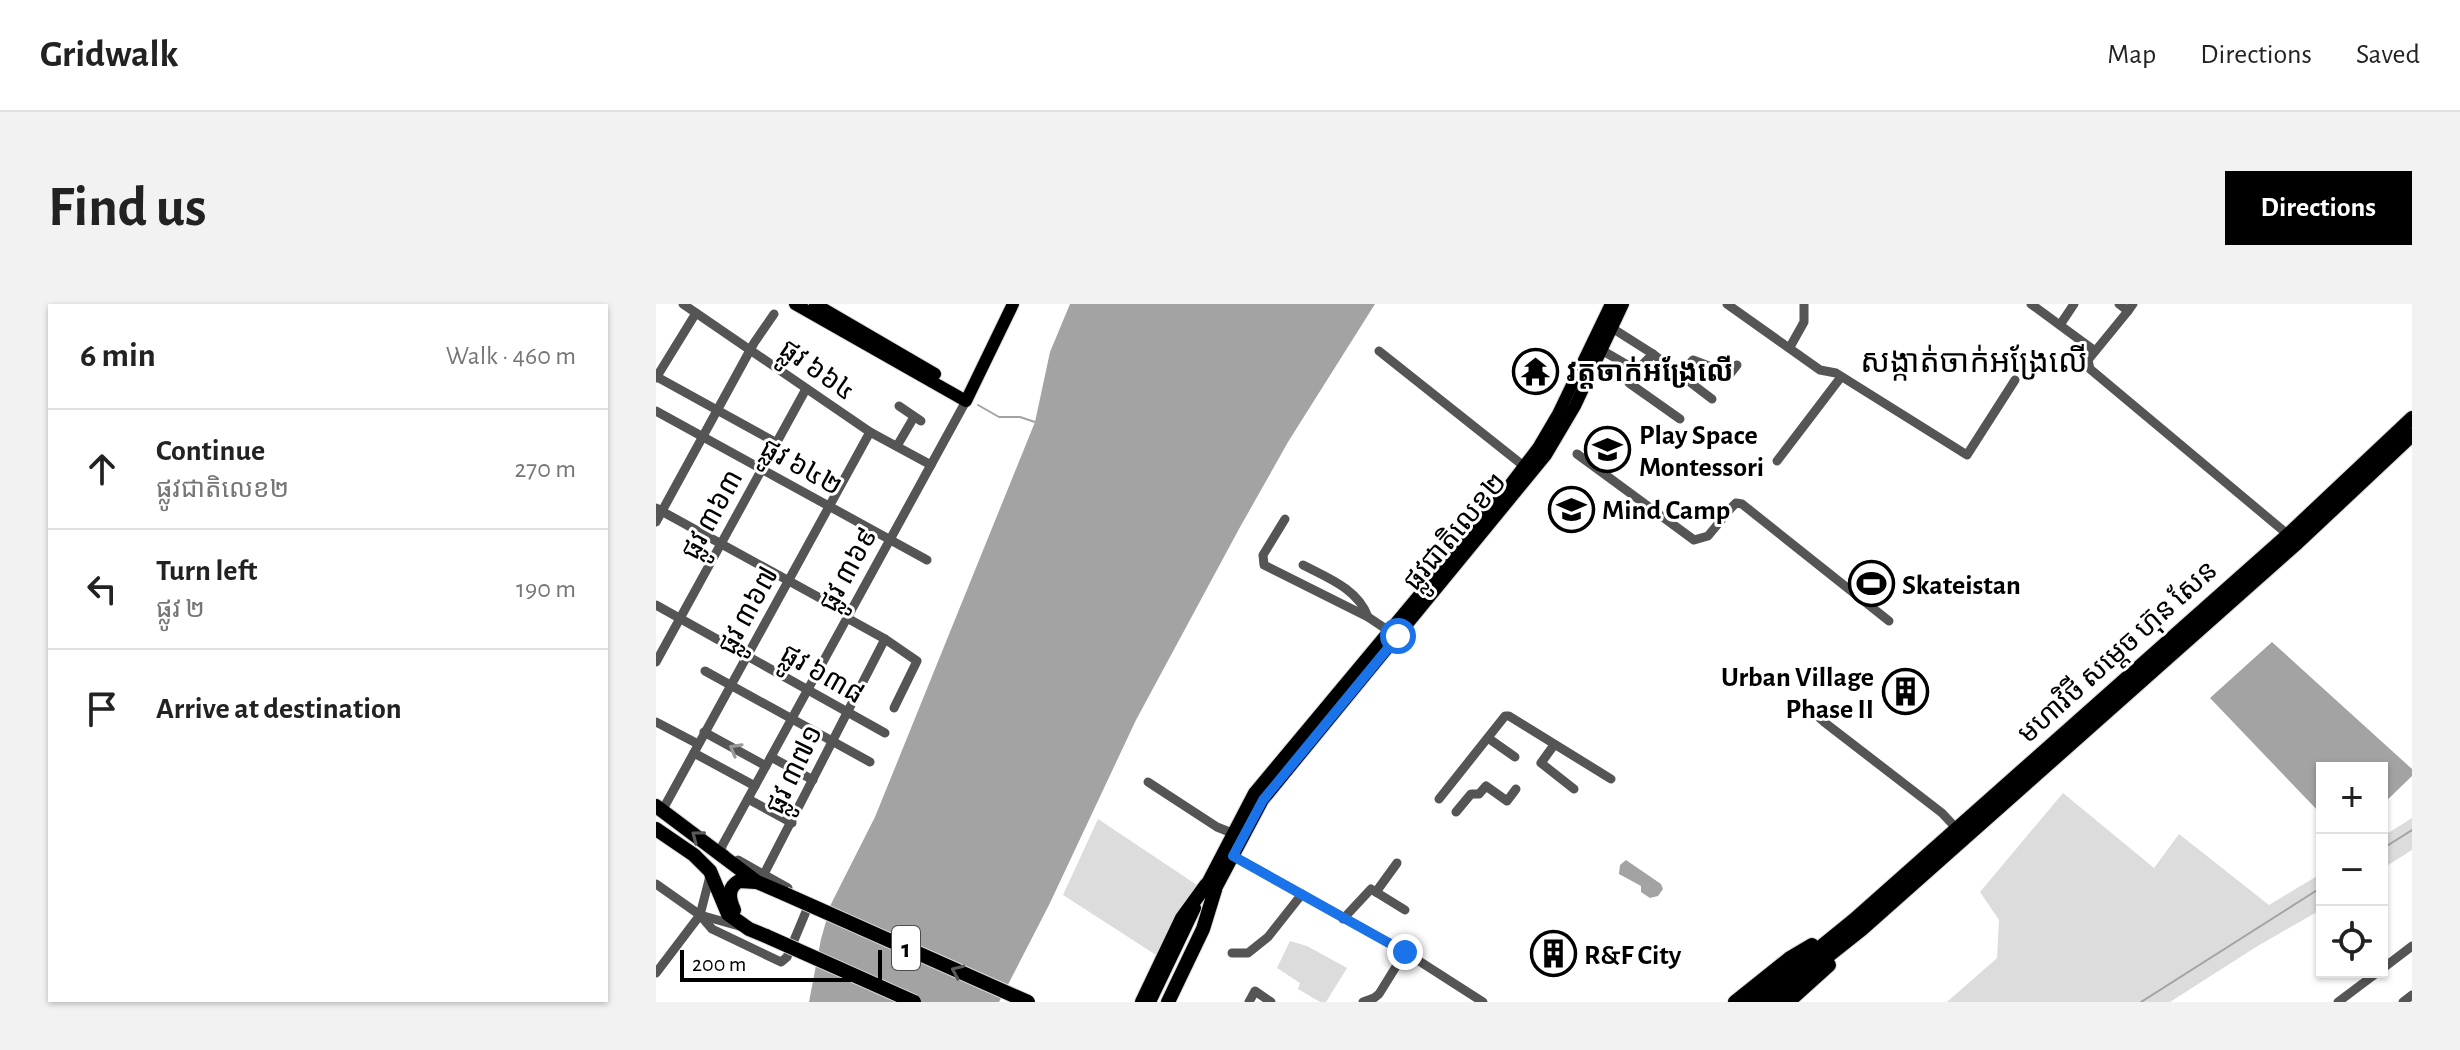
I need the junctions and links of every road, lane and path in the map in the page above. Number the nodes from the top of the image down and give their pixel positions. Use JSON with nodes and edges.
{"nodes":[{"id":1,"x":683,"y":304,"type":"edge"},
{"id":2,"x":795,"y":304,"type":"edge"},
{"id":3,"x":815,"y":304,"type":"edge"},
{"id":4,"x":1013,"y":304,"type":"edge"},
{"id":5,"x":1611,"y":304,"type":"edge"},
{"id":6,"x":1623,"y":304,"type":"edge"},
{"id":7,"x":1727,"y":304,"type":"edge"},
{"id":8,"x":1804,"y":304,"type":"edge"},
{"id":9,"x":2031,"y":304,"type":"edge"},
{"id":10,"x":2074,"y":304,"type":"edge"},
{"id":11,"x":2119,"y":304,"type":"edge"},
{"id":12,"x":2130,"y":307,"type":"edge"},
{"id":13,"x":696,"y":313,"type":"junction"},
{"id":14,"x":774,"y":314,"type":"dead end"},
{"id":15,"x":2060,"y":325,"type":"junction"},
{"id":16,"x":1612,"y":328,"type":"junction"},
{"id":17,"x":1597,"y":347,"type":"junction"},
{"id":18,"x":1790,"y":347,"type":"junction"},
{"id":19,"x":751,"y":350,"type":"junction"},
{"id":20,"x":1379,"y":351,"type":"dead end"},
{"id":21,"x":2095,"y":351,"type":"junction"},
{"id":22,"x":1653,"y":354,"type":"junction"},
{"id":23,"x":1737,"y":365,"type":"dead end"},
{"id":24,"x":1631,"y":368,"type":"junction"},
{"id":25,"x":1679,"y":376,"type":"junction"},
{"id":26,"x":1841,"y":377,"type":"junction"},
{"id":27,"x":656,"y":378,"type":"edge"},
{"id":28,"x":2015,"y":380,"type":"dead end"},
{"id":29,"x":806,"y":389,"type":"junction"},
{"id":30,"x":967,"y":398,"type":"junction"},
{"id":31,"x":1712,"y":399,"type":"dead end"},
{"id":32,"x":899,"y":406,"type":"dead end"},
{"id":33,"x":718,"y":410,"type":"junction"},
{"id":34,"x":656,"y":411,"type":"edge"},
{"id":35,"x":2412,"y":418,"type":"edge"},
{"id":36,"x":1680,"y":419,"type":"dead end"},
{"id":37,"x":870,"y":432,"type":"junction"},
{"id":38,"x":2412,"y":435,"type":"edge"},
{"id":39,"x":703,"y":437,"type":"junction"},
{"id":40,"x":775,"y":442,"type":"junction"},
{"id":41,"x":897,"y":446,"type":"junction"},
{"id":42,"x":1577,"y":454,"type":"dead end"},
{"id":43,"x":1777,"y":461,"type":"dead end"},
{"id":44,"x":931,"y":465,"type":"junction"},
{"id":45,"x":1525,"y":467,"type":"junction"},
{"id":46,"x":761,"y":469,"type":"junction"},
{"id":47,"x":1504,"y":501,"type":"junction"},
{"id":48,"x":829,"y":506,"type":"junction"},
{"id":49,"x":659,"y":510,"type":"edge"},
{"id":50,"x":1285,"y":519,"type":"dead end"},
{"id":51,"x":656,"y":522,"type":"edge"},
{"id":52,"x":2293,"y":538,"type":"junction"},
{"id":53,"x":890,"y":539,"type":"junction"},
{"id":54,"x":720,"y":543,"type":"junction"},
{"id":55,"x":927,"y":560,"type":"dead end"},
{"id":56,"x":1303,"y":565,"type":"dead end"},
{"id":57,"x":788,"y":580,"type":"junction"},
{"id":58,"x":1430,"y":589,"type":"junction"},
{"id":59,"x":656,"y":605,"type":"edge"},
{"id":60,"x":848,"y":616,"type":"junction"},
{"id":61,"x":679,"y":617,"type":"junction"},
{"id":62,"x":1368,"y":617,"type":"junction"},
{"id":63,"x":1889,"y":621,"type":"dead end"},
{"id":64,"x":1389,"y":631,"type":"junction"},
{"id":65,"x":885,"y":639,"type":"junction"},
{"id":66,"x":747,"y":655,"type":"junction"},
{"id":67,"x":656,"y":662,"type":"edge"},
{"id":68,"x":705,"y":671,"type":"dead end"},
{"id":69,"x":731,"y":685,"type":"junction"},
{"id":70,"x":808,"y":689,"type":"junction"},
{"id":71,"x":1804,"y":704,"type":"dead end"},
{"id":72,"x":894,"y":708,"type":"dead end"},
{"id":73,"x":846,"y":711,"type":"junction"},
{"id":74,"x":792,"y":719,"type":"junction"},
{"id":75,"x":656,"y":722,"type":"edge"},
{"id":76,"x":704,"y":732,"type":"junction"},
{"id":77,"x":885,"y":733,"type":"dead end"},
{"id":78,"x":1488,"y":738,"type":"junction"},
{"id":79,"x":832,"y":741,"type":"junction"},
{"id":80,"x":1554,"y":745,"type":"junction"},
{"id":81,"x":696,"y":748,"type":"junction"},
{"id":82,"x":1515,"y":757,"type":"dead end"},
{"id":83,"x":768,"y":762,"type":"junction"},
{"id":84,"x":870,"y":762,"type":"dead end"},
{"id":85,"x":1611,"y":779,"type":"dead end"},
{"id":86,"x":813,"y":780,"type":"junction"},
{"id":87,"x":1148,"y":782,"type":"dead end"},
{"id":88,"x":755,"y":786,"type":"junction"},
{"id":89,"x":1516,"y":789,"type":"dead end"},
{"id":90,"x":1574,"y":789,"type":"dead end"},
{"id":91,"x":748,"y":799,"type":"junction"},
{"id":92,"x":1439,"y":799,"type":"dead end"},
{"id":93,"x":659,"y":808,"type":"edge"},
{"id":94,"x":1456,"y":812,"type":"dead end"},
{"id":95,"x":792,"y":823,"type":"junction"},
{"id":96,"x":656,"y":829,"type":"edge"},
{"id":97,"x":1957,"y":829,"type":"junction"},
{"id":98,"x":1232,"y":833,"type":"junction"},
{"id":99,"x":721,"y":855,"type":"junction"},
{"id":100,"x":1233,"y":856,"type":"junction"},
{"id":101,"x":1397,"y":863,"type":"dead end"},
{"id":102,"x":710,"y":871,"type":"junction"},
{"id":103,"x":760,"y":879,"type":"junction"},
{"id":104,"x":656,"y":884,"type":"edge"},
{"id":105,"x":1210,"y":888,"type":"junction"},
{"id":106,"x":1376,"y":892,"type":"junction"},
{"id":107,"x":1302,"y":894,"type":"junction"},
{"id":108,"x":1405,"y":910,"type":"dead end"},
{"id":109,"x":700,"y":915,"type":"junction"},
{"id":110,"x":1343,"y":919,"type":"junction"},
{"id":111,"x":1858,"y":925,"type":"junction"},
{"id":112,"x":1191,"y":928,"type":"junction"},
{"id":113,"x":749,"y":929,"type":"junction"},
{"id":114,"x":2412,"y":946,"type":"edge"},
{"id":115,"x":1405,"y":952,"type":"junction"},
{"id":116,"x":1232,"y":953,"type":"dead end"},
{"id":117,"x":2388,"y":964,"type":"edge"},
{"id":118,"x":656,"y":973,"type":"edge"},
{"id":119,"x":2370,"y":978,"type":"edge"},
{"id":120,"x":1779,"y":993,"type":"edge"},
{"id":121,"x":2412,"y":995,"type":"edge"},
{"id":122,"x":914,"y":1002,"type":"edge"},
{"id":123,"x":1028,"y":1002,"type":"edge"},
{"id":124,"x":1142,"y":1002,"type":"edge"},
{"id":125,"x":1150,"y":1002,"type":"edge"},
{"id":126,"x":1160,"y":1002,"type":"edge"},
{"id":127,"x":1168,"y":1002,"type":"edge"},
{"id":128,"x":1249,"y":1002,"type":"edge"},
{"id":129,"x":1271,"y":1002,"type":"edge"},
{"id":130,"x":1363,"y":1002,"type":"edge"},
{"id":131,"x":1483,"y":1002,"type":"edge"},
{"id":132,"x":1735,"y":1002,"type":"edge"},
{"id":133,"x":1753,"y":1002,"type":"edge"},
{"id":134,"x":2338,"y":1002,"type":"edge"},
{"id":135,"x":2403,"y":1002,"type":"edge"}],
"edges":[{"from":1,"to":13,"type":"street","name":"ផ្លូវ ៦៦៤"},
{"from":2,"to":30,"type":"main road"},
{"from":3,"to":30,"type":"main road"},
{"from":4,"to":30,"type":"main road","name":"ផ្លូវ ៣៦៩"},
{"from":5,"to":17,"type":"main road","name":"ផ្លូវជាតិលេខ២"},
{"from":6,"to":16,"type":"main road","name":"ផ្លូវជាតិលេខ២"},
{"from":7,"to":18,"type":"street"},
{"from":8,"to":18,"type":"street"},
{"from":9,"to":15,"type":"street"},
{"from":10,"to":15,"type":"street"},
{"from":11,"to":12,"type":"street"},
{"from":12,"to":21,"type":"street"},
{"from":13,"to":19,"type":"street","name":"ផ្លូវ ៦៦៤"},
{"from":13,"to":27,"type":"street"},
{"from":14,"to":19,"type":"street"},
{"from":15,"to":21,"type":"street"},
{"from":16,"to":17,"type":"main road","name":"ផ្លូវជាតិលេខ២"},
{"from":16,"to":22,"type":"street"},
{"from":17,"to":24,"type":"street"},
{"from":17,"to":45,"type":"main road","name":"ផ្លូវជាតិលេខ២"},
{"from":17,"to":47,"type":"main road","name":"ផ្លូវជាតិលេខ២"},
{"from":18,"to":26,"type":"street"},
{"from":19,"to":29,"type":"street","name":"ផ្លូវ ៦៦៤"},
{"from":19,"to":33,"type":"street"},
{"from":20,"to":45,"type":"street"},
{"from":21,"to":52,"type":"street"},
{"from":22,"to":24,"type":"street"},
{"from":22,"to":25,"type":"street"},
{"from":23,"to":25,"type":"street"},
{"from":24,"to":36,"type":"street"},
{"from":25,"to":31,"type":"street"},
{"from":26,"to":28,"type":"street"},
{"from":26,"to":43,"type":"street"},
{"from":27,"to":33,"type":"street"},
{"from":29,"to":37,"type":"street","name":"ផ្លូវ ៦៦៤"},
{"from":29,"to":40,"type":"street","name":"ផ្លូវ ៣៦៣"},
{"from":30,"to":44,"type":"street","name":"ផ្លូវ ៣៦៩"},
{"from":32,"to":41,"type":"street"},
{"from":33,"to":39,"type":"street"},
{"from":33,"to":40,"type":"street"},
{"from":34,"to":39,"type":"street","name":"ផ្លូវ ៦៤២"},
{"from":35,"to":52,"type":"highway","name":"មហាវិថី សម្តេច ហ៊ុន សែន"},
{"from":37,"to":41,"type":"street","name":"ផ្លូវ ៦៦៤"},
{"from":37,"to":48,"type":"street","name":"ផ្លូវ ៣៦៧"},
{"from":38,"to":52,"type":"highway","name":"មហាវិថី សម្តេច ហ៊ុន សែន"},
{"from":39,"to":46,"type":"street","name":"ផ្លូវ ៦៤២"},
{"from":39,"to":49,"type":"street"},
{"from":40,"to":46,"type":"street","name":"ផ្លូវ ៣៦៣"},
{"from":41,"to":44,"type":"street","name":"ផ្លូវ ៦៦៤"},
{"from":42,"to":63,"type":"street"},
{"from":44,"to":53,"type":"street","name":"ផ្លូវ ៣៦៩"},
{"from":45,"to":47,"type":"main road","name":"ផ្លូវជាតិលេខ២"},
{"from":46,"to":48,"type":"street","name":"ផ្លូវ ៦៤២"},
{"from":46,"to":54,"type":"street","name":"ផ្លូវ ៣៦៣"},
{"from":47,"to":58,"type":"main road","name":"ផ្លូវជាតិលេខ២"},
{"from":48,"to":53,"type":"street","name":"ផ្លូវ ៦៤២"},
{"from":48,"to":57,"type":"street","name":"ផ្លូវ ៣៦៧"},
{"from":49,"to":51,"type":"street"},
{"from":49,"to":54,"type":"street"},
{"from":50,"to":62,"type":"street"},
{"from":52,"to":97,"type":"highway","name":"មហាវិថី សម្តេច ហ៊ុន សែន"},
{"from":52,"to":111,"type":"highway","name":"មហាវិថី សម្តេច ហ៊ុន សែន"},
{"from":53,"to":55,"type":"street","name":"ផ្លូវ ៦៤២"},
{"from":53,"to":60,"type":"street","name":"ផ្លូវ ៣៦៩"},
{"from":54,"to":57,"type":"street"},
{"from":54,"to":61,"type":"street","name":"ផ្លូវ ៣៦៣"},
{"from":56,"to":62,"type":"street"},
{"from":57,"to":60,"type":"street"},
{"from":57,"to":66,"type":"street","name":"ផ្លូវ ៣៦៧"},
{"from":58,"to":64,"type":"main road","name":"ផ្លូវជាតិលេខ២"},
{"from":58,"to":100,"type":"main road","name":"ផ្លូវជាតិលេខ២"},
{"from":59,"to":61,"type":"street","name":"ផ្លូវ ៦៣៨"},
{"from":60,"to":65,"type":"street"},
{"from":60,"to":70,"type":"street","name":"ផ្លូវ ៣៦៩"},
{"from":61,"to":66,"type":"street","name":"ផ្លូវ ៦៣៨"},
{"from":61,"to":67,"type":"street","name":"ផ្លូវ ៣៦៣"},
{"from":62,"to":64,"type":"street"},
{"from":64,"to":98,"type":"main road","name":"ផ្លូវជាតិលេខ២"},
{"from":65,"to":72,"type":"street"},
{"from":65,"to":73,"type":"street","name":"ផ្លូវ ៣៧១"},
{"from":66,"to":69,"type":"street","name":"ផ្លូវ ៣៦៧"},
{"from":66,"to":70,"type":"street","name":"ផ្លូវ ៦៣៨"},
{"from":68,"to":69,"type":"street"},
{"from":69,"to":74,"type":"street"},
{"from":69,"to":76,"type":"street","name":"ផ្លូវ ៣៦៧"},
{"from":70,"to":73,"type":"street","name":"ផ្លូវ ៦៣៨"},
{"from":70,"to":74,"type":"street","name":"ផ្លូវ ៣៦៩"},
{"from":71,"to":97,"type":"street"},
{"from":73,"to":77,"type":"street","name":"ផ្លូវ ៦៣៨"},
{"from":73,"to":79,"type":"street","name":"ផ្លូវ ៣៧១"},
{"from":74,"to":79,"type":"street"},
{"from":74,"to":83,"type":"street","name":"ផ្លូវ ៣៦៩"},
{"from":75,"to":81,"type":"street"},
{"from":76,"to":81,"type":"street","name":"ផ្លូវ ៣៦៧"},
{"from":83,"to":76,"type":"street","one_way":true},
{"from":78,"to":80,"type":"street"},
{"from":78,"to":82,"type":"street"},
{"from":78,"to":92,"type":"street"},
{"from":79,"to":84,"type":"street"},
{"from":79,"to":86,"type":"street","name":"ផ្លូវ ៣៧១"},
{"from":80,"to":85,"type":"street"},
{"from":80,"to":90,"type":"street"},
{"from":81,"to":88,"type":"street"},
{"from":81,"to":93,"type":"street","name":"ផ្លូវ ៣៦៧"},
{"from":83,"to":86,"type":"street"},
{"from":83,"to":88,"type":"street","name":"ផ្លូវ ៣៦៩"},
{"from":86,"to":95,"type":"street","name":"ផ្លូវ ៣៧១"},
{"from":87,"to":98,"type":"street"},
{"from":88,"to":91,"type":"street","name":"ផ្លូវ ៣៦៩"},
{"from":89,"to":94,"type":"street"},
{"from":91,"to":95,"type":"street"},
{"from":91,"to":99,"type":"street","name":"ផ្លូវ ៣៦៩"},
{"from":99,"to":93,"type":"highway","number":"1","one_way":true},
{"from":95,"to":103,"type":"street","name":"ផ្លូវ ៣៧១"},
{"from":96,"to":102,"type":"highway","number":"1"},
{"from":97,"to":111,"type":"highway","name":"មហាវិថី សម្តេច ហ៊ុន សែន"},
{"from":98,"to":105,"type":"main road","name":"ផ្លូវជាតិលេខ២"},
{"from":99,"to":103,"type":"highway","number":"1"},
{"from":100,"to":105,"type":"main road","name":"ផ្លូវជាតិលេខ២"},
{"from":100,"to":107,"type":"street"},
{"from":101,"to":106,"type":"street"},
{"from":102,"to":109,"type":"street"},
{"from":102,"to":113,"type":"highway","number":"1"},
{"from":103,"to":109,"type":"street"},
{"from":103,"to":113,"type":"highway"},
{"from":123,"to":103,"type":"highway","number":"1","one_way":true,"bridge":true},
{"from":104,"to":109,"type":"street"},
{"from":105,"to":112,"type":"main road"},
{"from":105,"to":124,"type":"highway"},
{"from":105,"to":127,"type":"highway"},
{"from":106,"to":108,"type":"street"},
{"from":106,"to":110,"type":"street"},
{"from":107,"to":110,"type":"street"},
{"from":107,"to":116,"type":"street"},
{"from":109,"to":113,"type":"street"},
{"from":109,"to":118,"type":"street"},
{"from":110,"to":115,"type":"street"},
{"from":111,"to":120,"type":"highway"},
{"from":111,"to":120,"type":"highway"},
{"from":112,"to":125,"type":"main road"},
{"from":112,"to":126,"type":"main road"},
{"from":113,"to":122,"type":"highway","number":"1","bridge":true},
{"from":114,"to":117,"type":"street"},
{"from":115,"to":130,"type":"street"},
{"from":115,"to":131,"type":"street"},
{"from":119,"to":134,"type":"street"},
{"from":120,"to":132,"type":"highway"},
{"from":120,"to":133,"type":"highway"},
{"from":121,"to":135,"type":"street"},
{"from":128,"to":129,"type":"street"}]}
